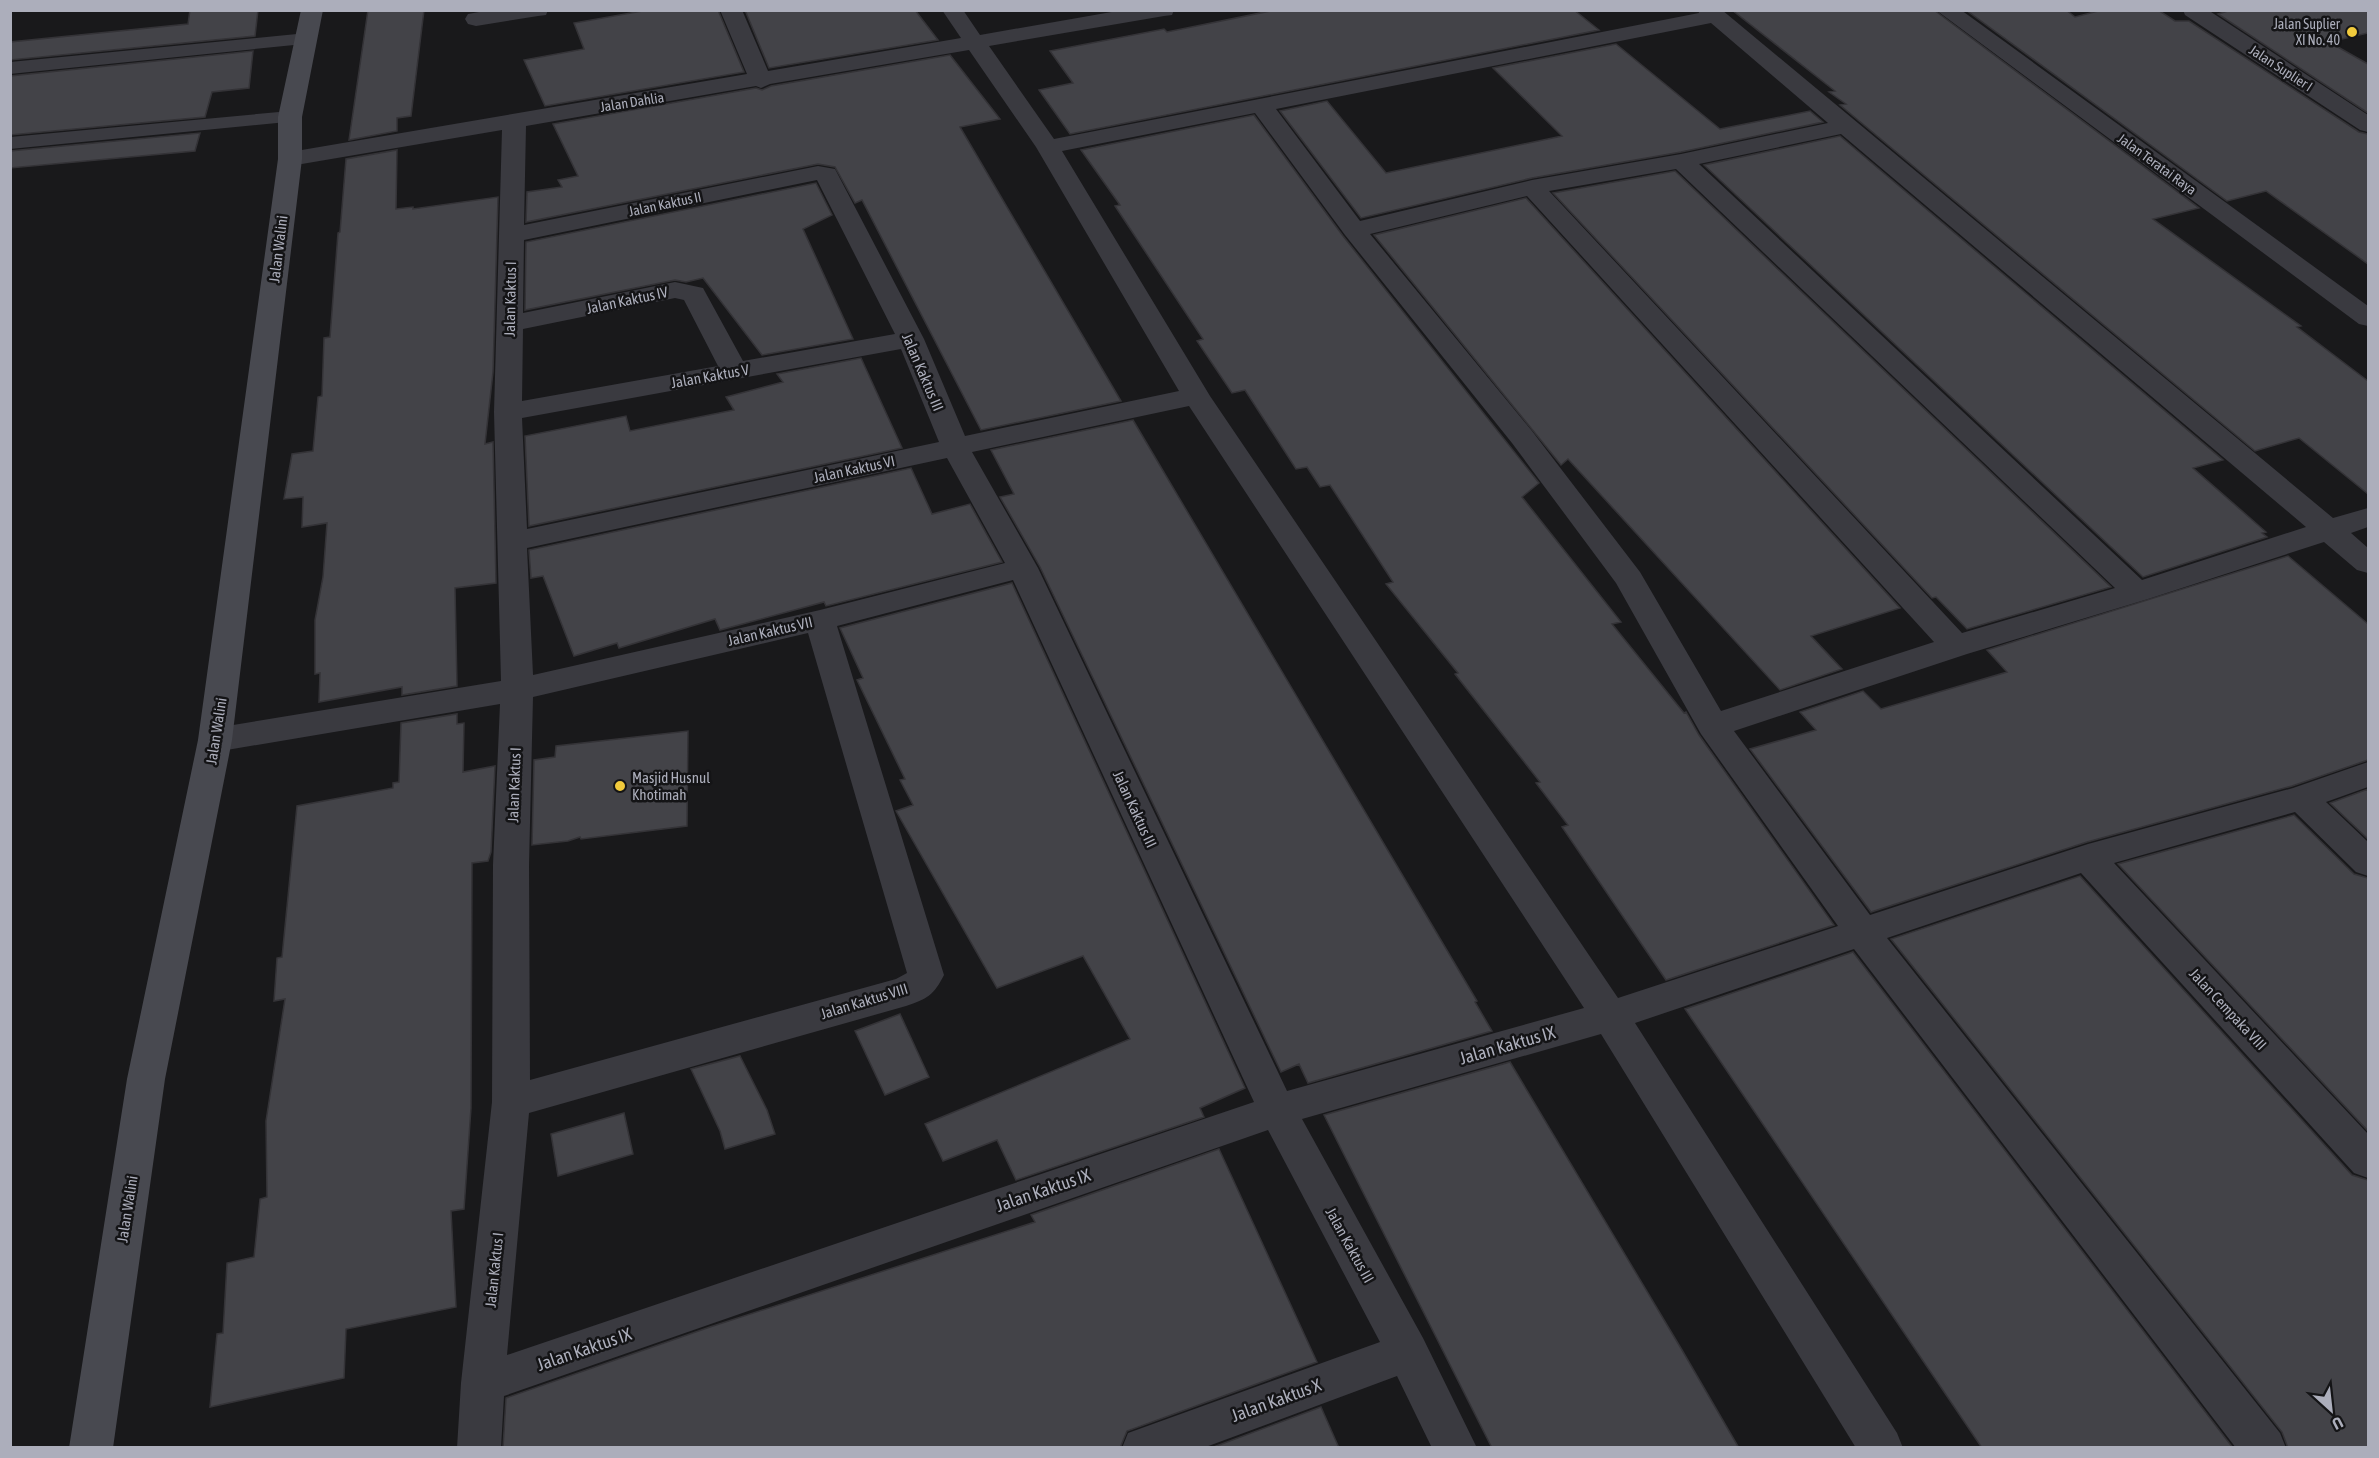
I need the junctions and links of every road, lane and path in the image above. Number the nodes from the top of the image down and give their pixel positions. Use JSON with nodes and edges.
{"nodes":[{"id":1,"x":538,"y":10,"type":"edge"},
{"id":2,"x":731,"y":10,"type":"edge"},
{"id":3,"x":952,"y":10,"type":"edge"},
{"id":4,"x":1164,"y":10,"type":"edge"},
{"id":5,"x":1946,"y":10,"type":"edge"},
{"id":6,"x":2193,"y":10,"type":"edge"},
{"id":7,"x":1712,"y":13,"type":"edge"},
{"id":8,"x":476,"y":19,"type":"dead end"},
{"id":9,"x":309,"y":25,"type":"edge"},
{"id":10,"x":975,"y":43,"type":"junction"},
{"id":11,"x":10,"y":68,"type":"edge"},
{"id":12,"x":761,"y":81,"type":"junction"},
{"id":13,"x":1260,"y":104,"type":"junction"},
{"id":14,"x":290,"y":117,"type":"junction"},
{"id":15,"x":514,"y":121,"type":"junction"},
{"id":16,"x":2368,"y":125,"type":"edge"},
{"id":17,"x":1845,"y":126,"type":"junction"},
{"id":18,"x":10,"y":143,"type":"edge"},
{"id":19,"x":1048,"y":147,"type":"junction"},
{"id":20,"x":290,"y":159,"type":"junction"},
{"id":21,"x":1681,"y":161,"type":"junction"},
{"id":22,"x":818,"y":172,"type":"joint"},
{"id":23,"x":1532,"y":187,"type":"junction"},
{"id":24,"x":1354,"y":230,"type":"junction"},
{"id":25,"x":512,"y":235,"type":"junction"},
{"id":26,"x":2368,"y":318,"type":"edge"},
{"id":27,"x":510,"y":324,"type":"junction"},
{"id":28,"x":911,"y":339,"type":"junction"},
{"id":29,"x":734,"y":371,"type":"junction"},
{"id":30,"x":1196,"y":396,"type":"junction"},
{"id":31,"x":508,"y":412,"type":"junction"},
{"id":32,"x":954,"y":447,"type":"junction"},
{"id":33,"x":2368,"y":517,"type":"edge"},
{"id":34,"x":2330,"y":530,"type":"junction"},
{"id":35,"x":511,"y":542,"type":"junction"},
{"id":36,"x":2368,"y":563,"type":"edge"},
{"id":37,"x":1023,"y":568,"type":"junction"},
{"id":38,"x":2137,"y":592,"type":"junction"},
{"id":39,"x":820,"y":620,"type":"junction"},
{"id":40,"x":1956,"y":646,"type":"junction"},
{"id":41,"x":517,"y":690,"type":"junction"},
{"id":42,"x":1713,"y":726,"type":"junction"},
{"id":43,"x":215,"y":740,"type":"junction"},
{"id":44,"x":2368,"y":774,"type":"edge"},
{"id":45,"x":2301,"y":798,"type":"junction"},
{"id":46,"x":2088,"y":857,"type":"junction"},
{"id":47,"x":2368,"y":863,"type":"edge"},
{"id":48,"x":1862,"y":932,"type":"junction"},
{"id":49,"x":1610,"y":1016,"type":"junction"},
{"id":50,"x":511,"y":1102,"type":"junction"},
{"id":51,"x":1277,"y":1110,"type":"junction"},
{"id":52,"x":2368,"y":1161,"type":"edge"},
{"id":53,"x":1408,"y":1352,"type":"junction"},
{"id":54,"x":483,"y":1383,"type":"junction"},
{"id":55,"x":91,"y":1448,"type":"edge"},
{"id":56,"x":479,"y":1448,"type":"edge"},
{"id":57,"x":1144,"y":1448,"type":"edge"},
{"id":58,"x":1455,"y":1448,"type":"edge"},
{"id":59,"x":1881,"y":1448,"type":"edge"},
{"id":60,"x":2264,"y":1448,"type":"edge"}],
"edges":[{"from":1,"to":8,"type":"street"},
{"from":2,"to":12,"type":"street"},
{"from":3,"to":10,"type":"street"},
{"from":4,"to":10,"type":"street","name":"Jalan Dahlia"},
{"from":5,"to":26,"type":"street","name":"Jalan Teratai Raya"},
{"from":6,"to":16,"type":"street","name":"Jalan Suplier I"},
{"from":7,"to":13,"type":"street"},
{"from":7,"to":17,"type":"street"},
{"from":9,"to":11,"type":"lane"},
{"from":9,"to":14,"type":"street","name":"Jalan Walini"},
{"from":10,"to":12,"type":"street","name":"Jalan Dahlia"},
{"from":10,"to":19,"type":"street"},
{"from":12,"to":15,"type":"street","name":"Jalan Dahlia"},
{"from":13,"to":19,"type":"street"},
{"from":13,"to":24,"type":"street"},
{"from":14,"to":18,"type":"lane"},
{"from":14,"to":20,"type":"street","name":"Jalan Walini"},
{"from":15,"to":20,"type":"street","name":"Jalan Dahlia"},
{"from":15,"to":25,"type":"street","name":"Jalan Kaktus I"},
{"from":17,"to":21,"type":"street"},
{"from":17,"to":34,"type":"street"},
{"from":19,"to":30,"type":"street"},
{"from":20,"to":43,"type":"street","name":"Jalan Walini"},
{"from":21,"to":23,"type":"street"},
{"from":21,"to":38,"type":"street"},
{"from":22,"to":25,"type":"street","name":"Jalan Kaktus II"},
{"from":22,"to":28,"type":"street","name":"Jalan Kaktus III"},
{"from":23,"to":24,"type":"street"},
{"from":23,"to":40,"type":"street"},
{"from":24,"to":42,"type":"street"},
{"from":25,"to":27,"type":"street","name":"Jalan Kaktus I"},
{"from":27,"to":29,"type":"street","name":"Jalan Kaktus IV"},
{"from":27,"to":31,"type":"street","name":"Jalan Kaktus I"},
{"from":28,"to":29,"type":"street","name":"Jalan Kaktus V"},
{"from":28,"to":32,"type":"street","name":"Jalan Kaktus III"},
{"from":29,"to":31,"type":"street","name":"Jalan Kaktus V"},
{"from":30,"to":32,"type":"street","name":"Jalan Kaktus VI"},
{"from":30,"to":49,"type":"street"},
{"from":31,"to":35,"type":"street","name":"Jalan Kaktus I"},
{"from":32,"to":35,"type":"street","name":"Jalan Kaktus VI"},
{"from":32,"to":37,"type":"street","name":"Jalan Kaktus III"},
{"from":33,"to":34,"type":"street"},
{"from":34,"to":36,"type":"street"},
{"from":34,"to":38,"type":"street"},
{"from":35,"to":41,"type":"street","name":"Jalan Kaktus I"},
{"from":37,"to":39,"type":"street","name":"Jalan Kaktus VII"},
{"from":37,"to":51,"type":"street","name":"Jalan Kaktus III"},
{"from":38,"to":40,"type":"street"},
{"from":39,"to":41,"type":"street","name":"Jalan Kaktus VII"},
{"from":39,"to":50,"type":"street","name":"Jalan Kaktus VIII"},
{"from":40,"to":42,"type":"street"},
{"from":41,"to":43,"type":"street","name":"Jalan Kaktus VII"},
{"from":41,"to":50,"type":"street","name":"Jalan Kaktus I"},
{"from":42,"to":48,"type":"street"},
{"from":43,"to":55,"type":"street","name":"Jalan Walini"},
{"from":44,"to":45,"type":"street","name":"Jalan Kaktus IX"},
{"from":45,"to":46,"type":"street","name":"Jalan Kaktus IX"},
{"from":45,"to":47,"type":"street"},
{"from":46,"to":48,"type":"street","name":"Jalan Kaktus IX"},
{"from":46,"to":52,"type":"street","name":"Jalan Cempaka VIII"},
{"from":48,"to":49,"type":"street","name":"Jalan Kaktus IX"},
{"from":48,"to":60,"type":"street"},
{"from":49,"to":51,"type":"street","name":"Jalan Kaktus IX"},
{"from":49,"to":59,"type":"street"},
{"from":50,"to":54,"type":"street","name":"Jalan Kaktus I"},
{"from":51,"to":53,"type":"street","name":"Jalan Kaktus III"},
{"from":51,"to":54,"type":"street","name":"Jalan Kaktus IX"},
{"from":53,"to":57,"type":"street","name":"Jalan Kaktus X"},
{"from":53,"to":58,"type":"street","name":"Jalan Kaktus III"},
{"from":54,"to":56,"type":"street","name":"Jalan Kaktus I"}]}
